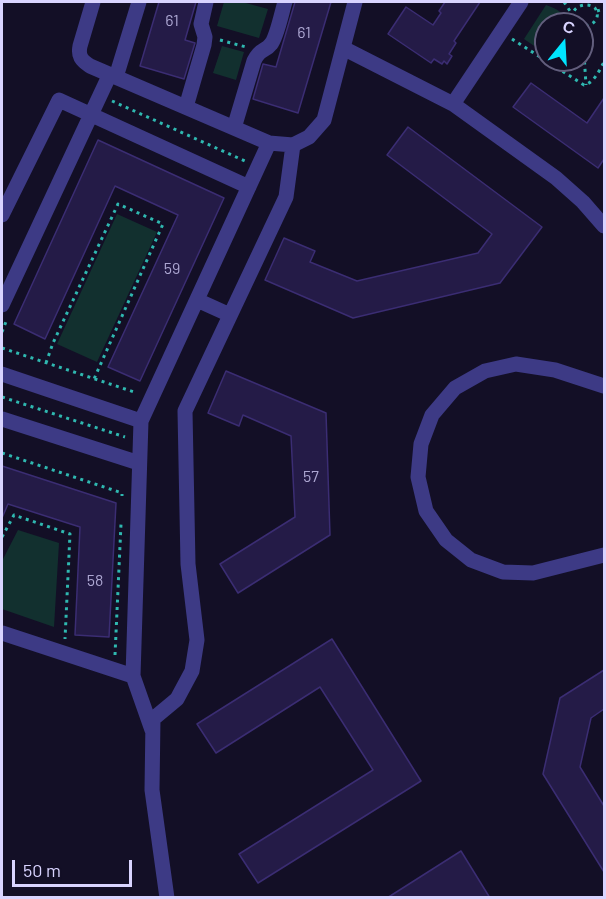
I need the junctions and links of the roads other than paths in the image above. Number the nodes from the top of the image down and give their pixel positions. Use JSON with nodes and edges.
{"nodes":[{"id":1,"x":93,"y":2,"type":"edge"},
{"id":2,"x":139,"y":2,"type":"edge"},
{"id":3,"x":206,"y":2,"type":"edge"},
{"id":4,"x":285,"y":2,"type":"edge"},
{"id":5,"x":356,"y":2,"type":"edge"},
{"id":6,"x":521,"y":2,"type":"edge"},
{"id":7,"x":343,"y":48,"type":"junction"},
{"id":8,"x":113,"y":75,"type":"junction"},
{"id":9,"x":453,"y":104,"type":"junction"},
{"id":10,"x":186,"y":107,"type":"junction"},
{"id":11,"x":91,"y":115,"type":"junction"},
{"id":12,"x":234,"y":128,"type":"junction"},
{"id":13,"x":269,"y":143,"type":"junction"},
{"id":14,"x":293,"y":146,"type":"junction"},
{"id":15,"x":249,"y":187,"type":"junction"},
{"id":16,"x":2,"y":215,"type":"edge"},
{"id":17,"x":602,"y":217,"type":"edge"},
{"id":18,"x":197,"y":300,"type":"junction"},
{"id":19,"x":2,"y":305,"type":"edge"},
{"id":20,"x":230,"y":315,"type":"junction"},
{"id":21,"x":2,"y":374,"type":"edge"},
{"id":22,"x":604,"y":386,"type":"edge"},
{"id":23,"x":2,"y":420,"type":"edge"},
{"id":24,"x":141,"y":421,"type":"junction"},
{"id":25,"x":140,"y":463,"type":"junction"},
{"id":26,"x":604,"y":555,"type":"edge"},
{"id":27,"x":2,"y":633,"type":"edge"},
{"id":28,"x":133,"y":676,"type":"junction"},
{"id":29,"x":153,"y":732,"type":"junction"},
{"id":30,"x":166,"y":897,"type":"edge"}],
"edges":[{"from":1,"to":8,"type":"street"},
{"from":2,"to":8,"type":"street"},
{"from":3,"to":10,"type":"street"},
{"from":4,"to":12,"type":"street"},
{"from":5,"to":7,"type":"street"},
{"from":6,"to":9,"type":"street"},
{"from":7,"to":9,"type":"street"},
{"from":7,"to":14,"type":"street"},
{"from":8,"to":10,"type":"street"},
{"from":8,"to":11,"type":"street"},
{"from":9,"to":17,"type":"street"},
{"from":10,"to":12,"type":"street"},
{"from":11,"to":15,"type":"street"},
{"from":11,"to":16,"type":"street"},
{"from":11,"to":19,"type":"street"},
{"from":12,"to":13,"type":"street"},
{"from":13,"to":14,"type":"street"},
{"from":13,"to":15,"type":"street"},
{"from":14,"to":20,"type":"street"},
{"from":15,"to":18,"type":"street"},
{"from":18,"to":20,"type":"street"},
{"from":18,"to":24,"type":"street"},
{"from":20,"to":29,"type":"street"},
{"from":21,"to":24,"type":"street"},
{"from":22,"to":26,"type":"street"},
{"from":23,"to":25,"type":"street"},
{"from":24,"to":25,"type":"street"},
{"from":25,"to":28,"type":"street"},
{"from":27,"to":28,"type":"street"},
{"from":28,"to":29,"type":"street"},
{"from":29,"to":30,"type":"street"}]}
